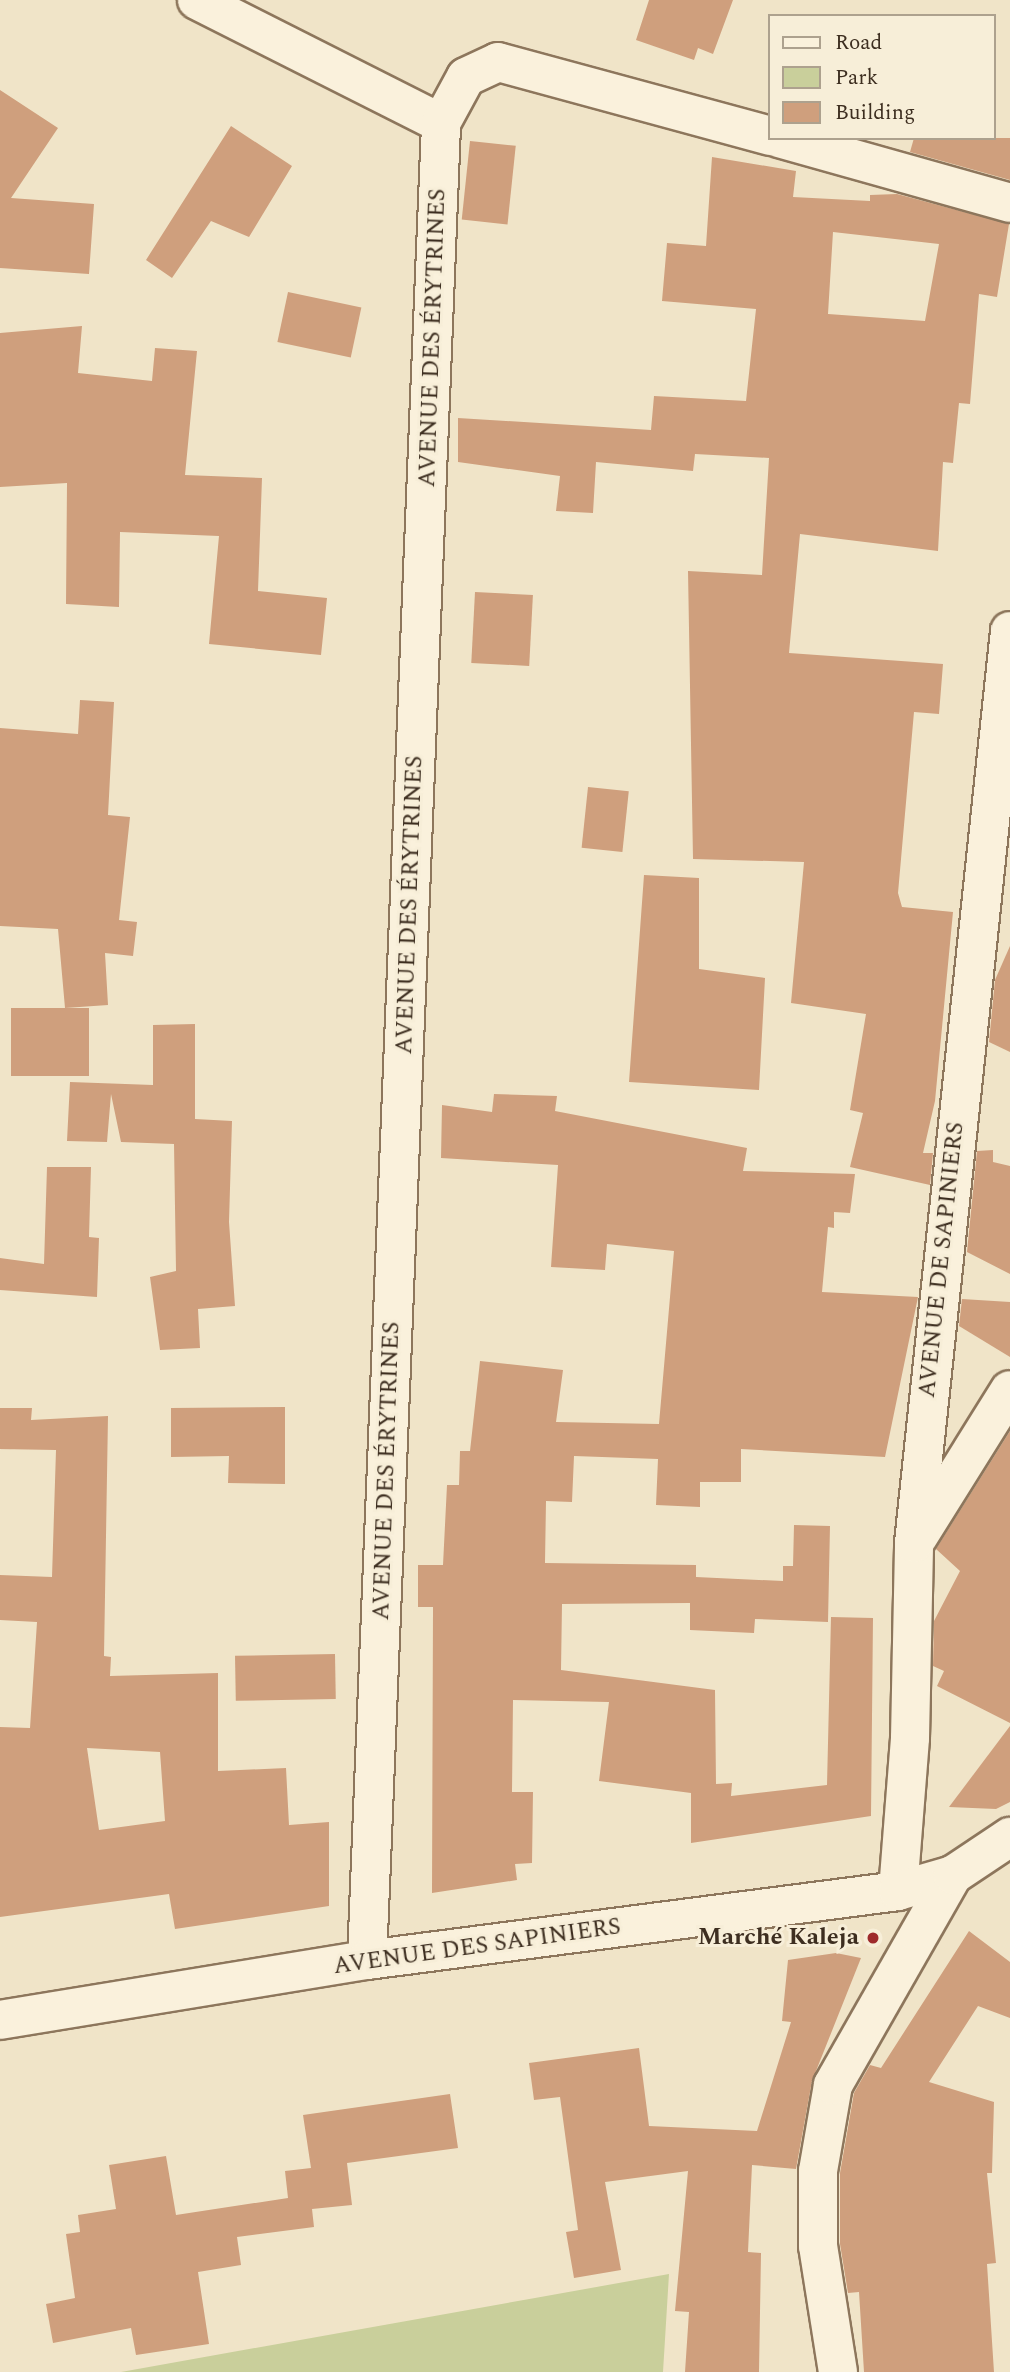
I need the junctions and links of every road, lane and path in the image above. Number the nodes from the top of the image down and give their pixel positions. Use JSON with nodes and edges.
{"nodes":[{"id":1,"x":214,"y":5,"type":"edge"},
{"id":2,"x":441,"y":123,"type":"junction"},
{"id":3,"x":768,"y":135,"type":"edge"},
{"id":4,"x":786,"y":140,"type":"edge"},
{"id":5,"x":1010,"y":203,"type":"edge"},
{"id":6,"x":1010,"y":631,"type":"edge"},
{"id":7,"x":1010,"y":1390,"type":"edge"},
{"id":8,"x":914,"y":1543,"type":"junction"},
{"id":9,"x":1010,"y":1837,"type":"edge"},
{"id":10,"x":953,"y":1875,"type":"junction"},
{"id":11,"x":898,"y":1891,"type":"junction"},
{"id":12,"x":367,"y":1960,"type":"junction"},
{"id":13,"x":0,"y":2020,"type":"edge"},
{"id":14,"x":838,"y":2372,"type":"edge"}],
"edges":[{"from":1,"to":2,"type":"street"},
{"from":2,"to":3,"type":"street"},
{"from":2,"to":12,"type":"street","name":"AVENUE DES ÉRYTRINES"},
{"from":4,"to":5,"type":"street"},
{"from":6,"to":8,"type":"street","name":"AVENUE DE SAPINIERS"},
{"from":7,"to":8,"type":"street"},
{"from":8,"to":11,"type":"street","name":"AVENUE DE SAPINIERS"},
{"from":9,"to":10,"type":"street"},
{"from":10,"to":11,"type":"street","name":"AVENUE DES SAPINIERS"},
{"from":10,"to":14,"type":"street"},
{"from":11,"to":12,"type":"street","name":"AVENUE DES SAPINIERS"},
{"from":12,"to":13,"type":"street","name":"AVENUE DES SAPINIERS"}]}
